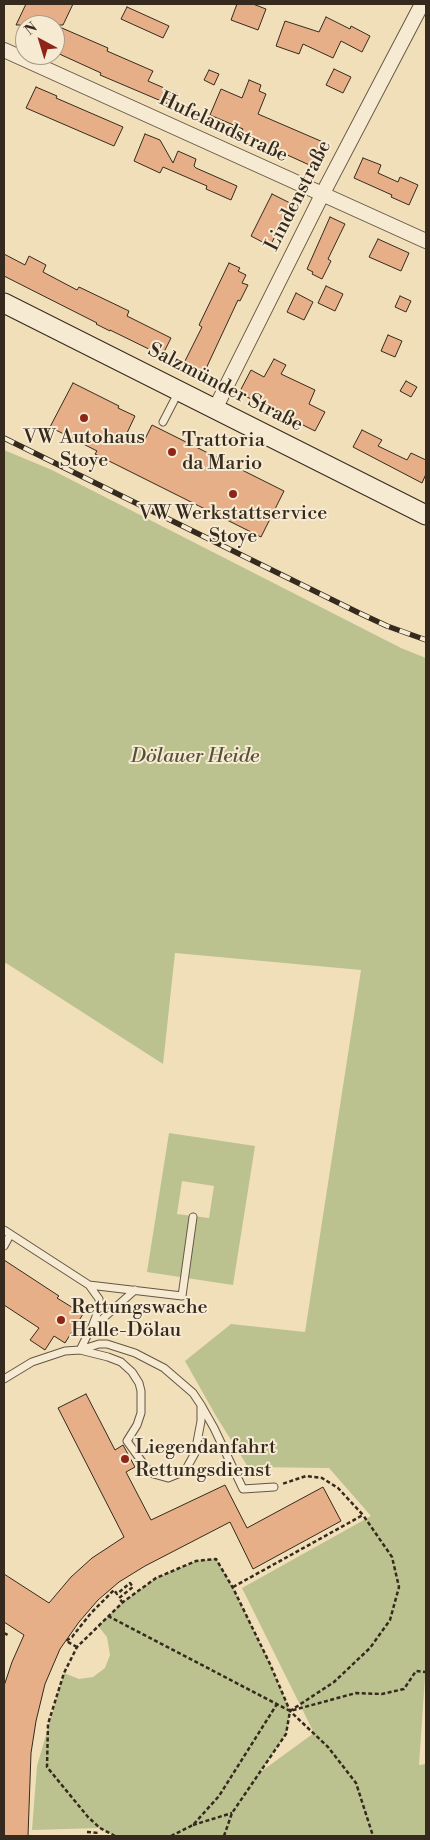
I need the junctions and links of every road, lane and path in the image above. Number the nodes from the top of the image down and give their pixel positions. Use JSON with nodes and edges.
{"nodes":[{"id":1,"x":422,"y":4,"type":"edge"},
{"id":2,"x":4,"y":50,"type":"edge"},
{"id":3,"x":322,"y":195,"type":"junction"},
{"id":4,"x":426,"y":241,"type":"edge"},
{"id":5,"x":4,"y":303,"type":"edge"},
{"id":6,"x":179,"y":390,"type":"junction"},
{"id":7,"x":215,"y":409,"type":"junction"},
{"id":8,"x":164,"y":422,"type":"dead end"},
{"id":9,"x":426,"y":514,"type":"edge"},
{"id":10,"x":193,"y":1217,"type":"dead end"},
{"id":11,"x":4,"y":1230,"type":"edge"},
{"id":12,"x":10,"y":1235,"type":"junction"},
{"id":13,"x":4,"y":1246,"type":"edge"},
{"id":14,"x":90,"y":1285,"type":"junction"},
{"id":15,"x":135,"y":1290,"type":"junction"},
{"id":16,"x":90,"y":1330,"type":"junction"},
{"id":17,"x":80,"y":1350,"type":"junction"},
{"id":18,"x":4,"y":1379,"type":"edge"},
{"id":19,"x":201,"y":1405,"type":"junction"},
{"id":20,"x":274,"y":1487,"type":"joint"},
{"id":21,"x":363,"y":1515,"type":"junction"},
{"id":22,"x":233,"y":1588,"type":"junction"},
{"id":23,"x":123,"y":1602,"type":"junction"},
{"id":24,"x":108,"y":1616,"type":"junction"},
{"id":25,"x":4,"y":1633,"type":"edge"},
{"id":26,"x":8,"y":1635,"type":"dead end"},
{"id":27,"x":77,"y":1647,"type":"junction"},
{"id":28,"x":426,"y":1672,"type":"edge"},
{"id":29,"x":278,"y":1704,"type":"junction"},
{"id":30,"x":290,"y":1711,"type":"junction"},
{"id":31,"x":232,"y":1812,"type":"junction"},
{"id":32,"x":193,"y":1825,"type":"junction"},
{"id":33,"x":100,"y":1828,"type":"junction"},
{"id":34,"x":87,"y":1832,"type":"dead end"},
{"id":35,"x":99,"y":1835,"type":"edge"},
{"id":36,"x":115,"y":1836,"type":"edge"},
{"id":37,"x":170,"y":1836,"type":"edge"},
{"id":38,"x":224,"y":1836,"type":"edge"},
{"id":39,"x":373,"y":1836,"type":"edge"}],
"edges":[{"from":1,"to":3,"type":"street","name":"Lindenstraße"},
{"from":2,"to":3,"type":"street","name":"Hufelandstraße"},
{"from":3,"to":4,"type":"street","name":"Hufelandstraße"},
{"from":3,"to":7,"type":"street","name":"Lindenstraße"},
{"from":5,"to":6,"type":"main road","name":"Salzmünder Straße"},
{"from":6,"to":7,"type":"main road","name":"Salzmünder Straße"},
{"from":6,"to":8,"type":"lane"},
{"from":7,"to":9,"type":"main road","name":"Salzmünder Straße"},
{"from":10,"to":15,"type":"lane"},
{"from":11,"to":12,"type":"lane"},
{"from":12,"to":13,"type":"lane"},
{"from":12,"to":14,"type":"lane"},
{"from":14,"to":15,"type":"lane"},
{"from":14,"to":16,"type":"lane"},
{"from":15,"to":16,"type":"lane"},
{"from":16,"to":17,"type":"lane"},
{"from":17,"to":18,"type":"lane"},
{"from":17,"to":19,"type":"lane"},
{"from":17,"to":19,"type":"lane"},
{"from":19,"to":20,"type":"lane"},
{"from":20,"to":21,"type":"path"},
{"from":21,"to":22,"type":"path"},
{"from":21,"to":30,"type":"path"},
{"from":22,"to":23,"type":"path"},
{"from":22,"to":30,"type":"path"},
{"from":23,"to":24,"type":"path"},
{"from":23,"to":27,"type":"path"},
{"from":24,"to":27,"type":"path"},
{"from":24,"to":29,"type":"path"},
{"from":25,"to":26,"type":"path"},
{"from":27,"to":33,"type":"path"},
{"from":28,"to":30,"type":"path"},
{"from":29,"to":30,"type":"path"},
{"from":29,"to":32,"type":"path"},
{"from":30,"to":31,"type":"path"},
{"from":30,"to":39,"type":"path"},
{"from":31,"to":32,"type":"path"},
{"from":31,"to":38,"type":"path"},
{"from":32,"to":37,"type":"path"},
{"from":33,"to":35,"type":"path"},
{"from":33,"to":36,"type":"path"},
{"from":34,"to":35,"type":"path"}]}
